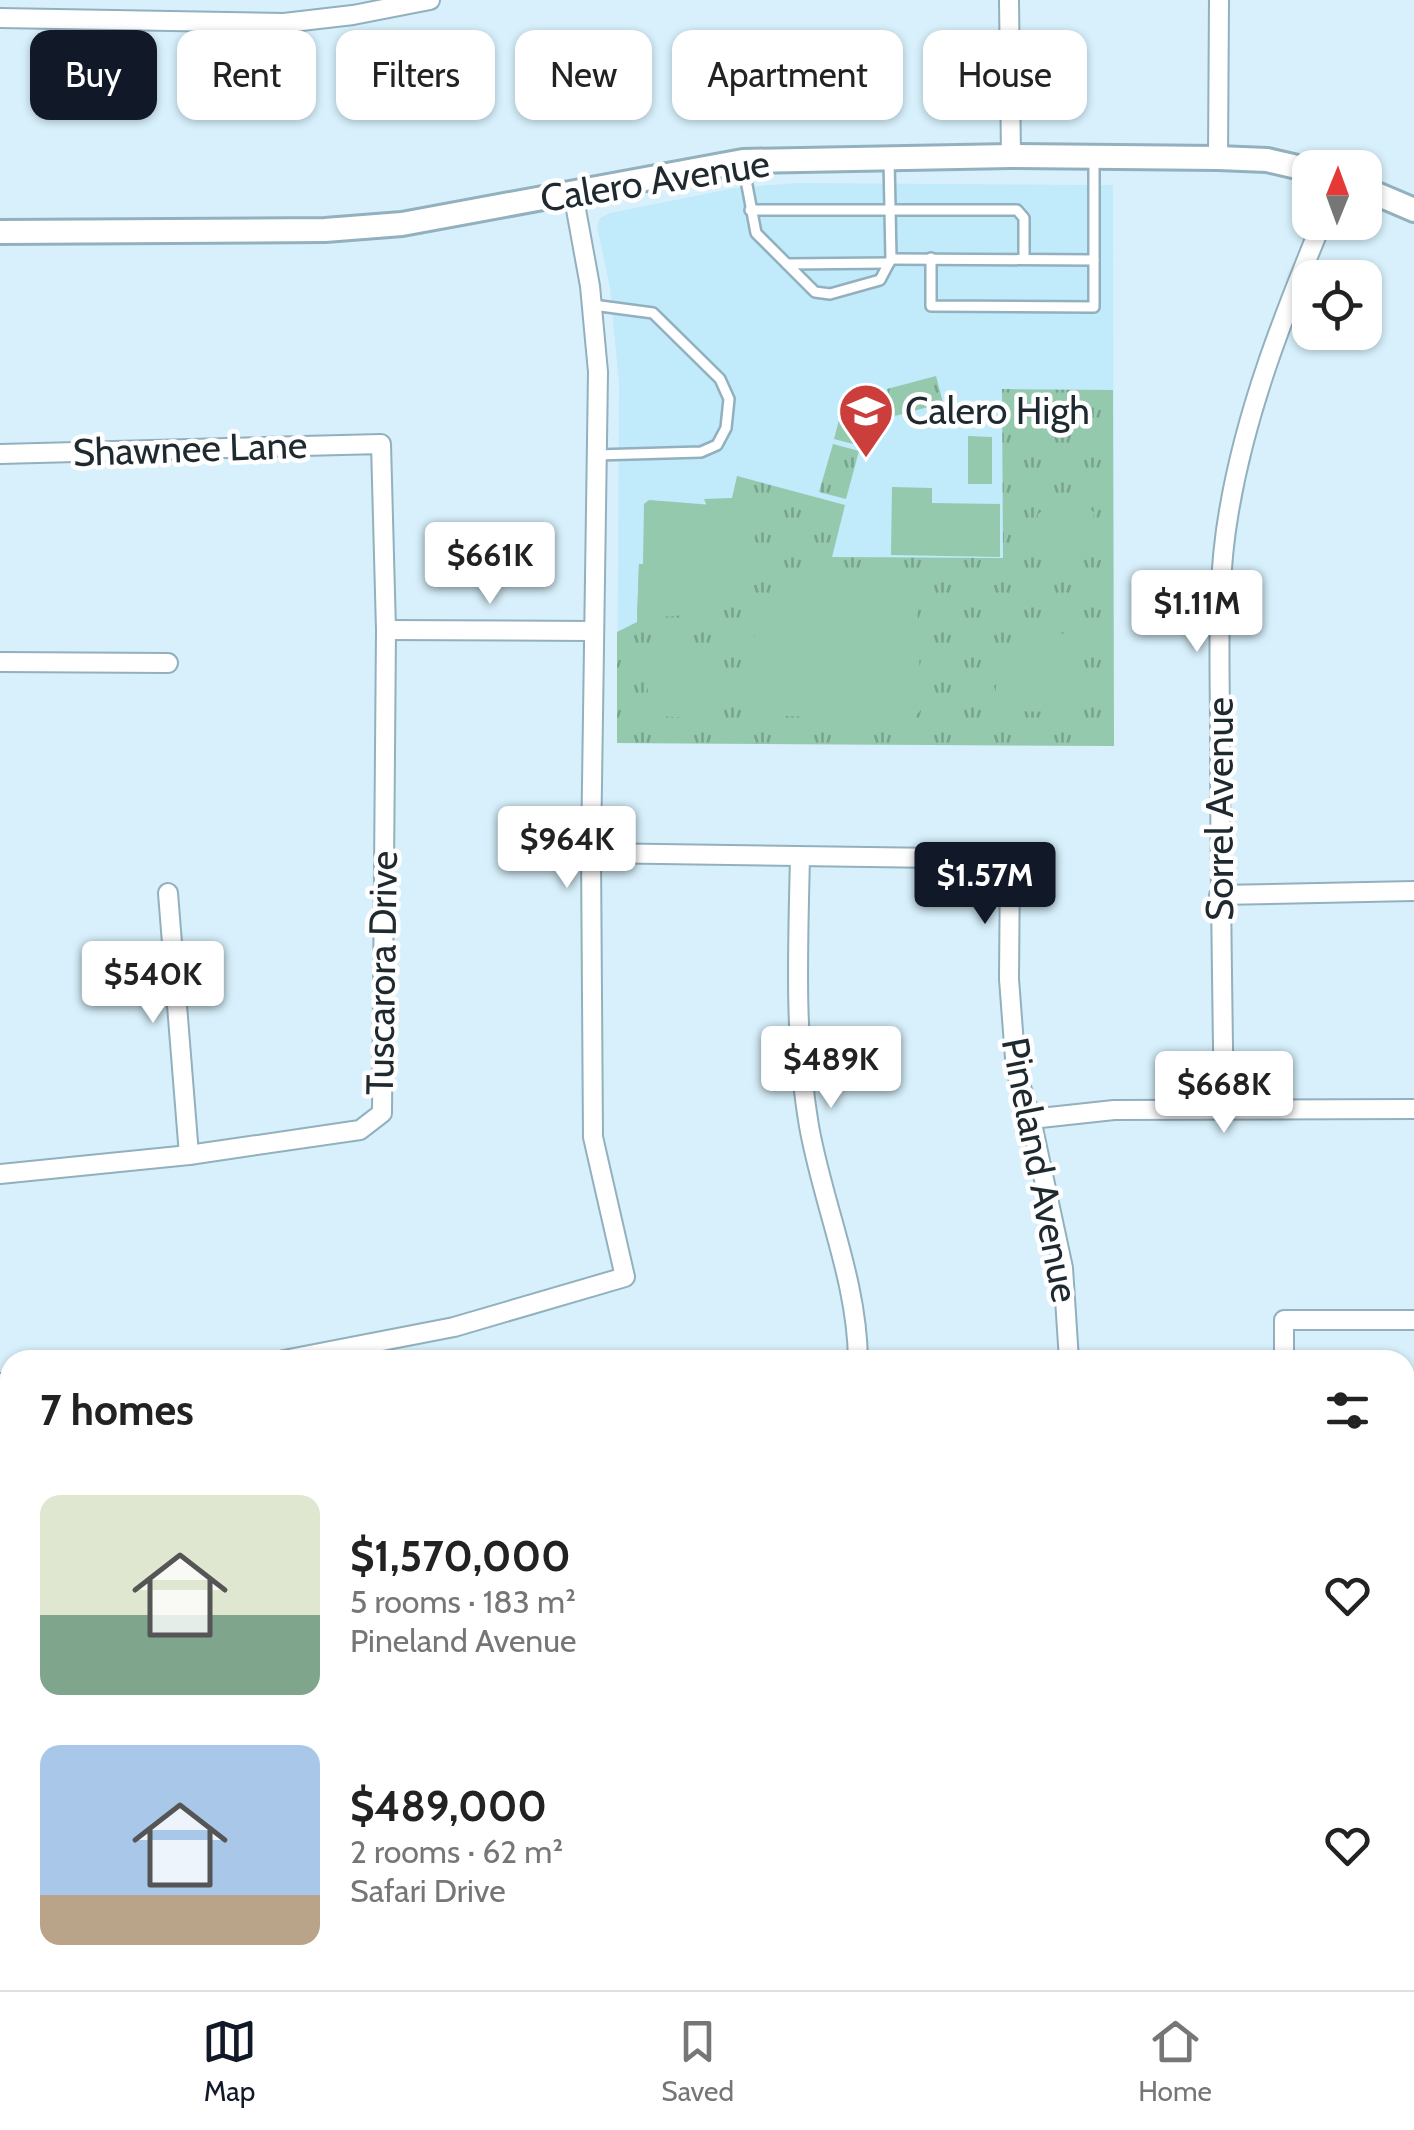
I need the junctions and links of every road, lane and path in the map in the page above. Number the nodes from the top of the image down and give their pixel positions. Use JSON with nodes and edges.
{"nodes":[{"id":1,"x":430,"y":0,"type":"edge"},
{"id":2,"x":1009,"y":0,"type":"edge"},
{"id":3,"x":1219,"y":0,"type":"edge"},
{"id":4,"x":0,"y":18,"type":"edge"},
{"id":5,"x":1011,"y":156,"type":"junction"},
{"id":6,"x":1094,"y":156,"type":"junction"},
{"id":7,"x":889,"y":158,"type":"junction"},
{"id":8,"x":1218,"y":158,"type":"junction"},
{"id":9,"x":743,"y":161,"type":"junction"},
{"id":10,"x":1292,"y":166,"type":"edge"},
{"id":11,"x":573,"y":192,"type":"junction"},
{"id":12,"x":1382,"y":196,"type":"edge"},
{"id":13,"x":890,"y":208,"type":"junction"},
{"id":14,"x":750,"y":210,"type":"junction"},
{"id":15,"x":1414,"y":210,"type":"edge"},
{"id":16,"x":0,"y":232,"type":"edge"},
{"id":17,"x":1315,"y":240,"type":"edge"},
{"id":18,"x":931,"y":258,"type":"junction"},
{"id":19,"x":1024,"y":258,"type":"junction"},
{"id":20,"x":1094,"y":260,"type":"junction"},
{"id":21,"x":890,"y":261,"type":"junction"},
{"id":22,"x":787,"y":264,"type":"junction"},
{"id":23,"x":592,"y":306,"type":"junction"},
{"id":24,"x":381,"y":444,"type":"joint"},
{"id":25,"x":0,"y":454,"type":"edge"},
{"id":26,"x":596,"y":455,"type":"junction"},
{"id":27,"x":386,"y":630,"type":"junction"},
{"id":28,"x":594,"y":632,"type":"junction"},
{"id":29,"x":0,"y":662,"type":"edge"},
{"id":30,"x":168,"y":663,"type":"dead end"},
{"id":31,"x":591,"y":853,"type":"junction"},
{"id":32,"x":800,"y":857,"type":"junction"},
{"id":33,"x":1414,"y":891,"type":"edge"},
{"id":34,"x":168,"y":893,"type":"dead end"},
{"id":35,"x":1220,"y":895,"type":"junction"},
{"id":36,"x":1414,"y":1109,"type":"edge"},
{"id":37,"x":1224,"y":1112,"type":"junction"},
{"id":38,"x":1032,"y":1120,"type":"junction"},
{"id":39,"x":189,"y":1155,"type":"junction"},
{"id":40,"x":0,"y":1174,"type":"edge"},
{"id":41,"x":1414,"y":1320,"type":"edge"},
{"id":42,"x":336,"y":1350,"type":"edge"},
{"id":43,"x":858,"y":1350,"type":"edge"},
{"id":44,"x":1068,"y":1350,"type":"edge"},
{"id":45,"x":1284,"y":1350,"type":"edge"}],
"edges":[{"from":1,"to":4,"type":"street"},
{"from":2,"to":5,"type":"street"},
{"from":3,"to":8,"type":"street"},
{"from":5,"to":6,"type":"street","name":"Calero Avenue"},
{"from":5,"to":7,"type":"street","name":"Calero Avenue"},
{"from":6,"to":8,"type":"street","name":"Calero Avenue"},
{"from":6,"to":20,"type":"lane"},
{"from":7,"to":9,"type":"street","name":"Calero Avenue"},
{"from":7,"to":13,"type":"lane"},
{"from":8,"to":10,"type":"street","name":"Calero Avenue"},
{"from":9,"to":11,"type":"street","name":"Calero Avenue"},
{"from":9,"to":14,"type":"lane"},
{"from":11,"to":16,"type":"street","name":"Calero Avenue"},
{"from":11,"to":23,"type":"street"},
{"from":12,"to":15,"type":"street"},
{"from":13,"to":14,"type":"lane"},
{"from":13,"to":19,"type":"lane"},
{"from":13,"to":21,"type":"lane"},
{"from":14,"to":22,"type":"lane"},
{"from":17,"to":35,"type":"street","name":"Sorrel Avenue"},
{"from":18,"to":19,"type":"lane"},
{"from":18,"to":20,"type":"lane"},
{"from":18,"to":21,"type":"lane"},
{"from":19,"to":20,"type":"lane"},
{"from":21,"to":22,"type":"lane"},
{"from":21,"to":22,"type":"lane"},
{"from":23,"to":26,"type":"street"},
{"from":23,"to":26,"type":"lane"},
{"from":24,"to":25,"type":"street","name":"Shawnee Lane"},
{"from":24,"to":27,"type":"street","name":"Tuscarora Drive"},
{"from":26,"to":28,"type":"street"},
{"from":27,"to":28,"type":"street"},
{"from":27,"to":39,"type":"street","name":"Tuscarora Drive"},
{"from":28,"to":31,"type":"street"},
{"from":29,"to":30,"type":"street"},
{"from":31,"to":32,"type":"street","name":"Pineland Avenue"},
{"from":31,"to":42,"type":"street"},
{"from":32,"to":38,"type":"street","name":"Pineland Avenue"},
{"from":32,"to":43,"type":"street"},
{"from":33,"to":35,"type":"street"},
{"from":34,"to":39,"type":"street"},
{"from":35,"to":37,"type":"street","name":"Sorrel Avenue"},
{"from":36,"to":37,"type":"street"},
{"from":37,"to":38,"type":"street"},
{"from":38,"to":44,"type":"street","name":"Pineland Avenue"},
{"from":39,"to":40,"type":"street","name":"Tuscarora Drive"},
{"from":41,"to":45,"type":"street"}]}
